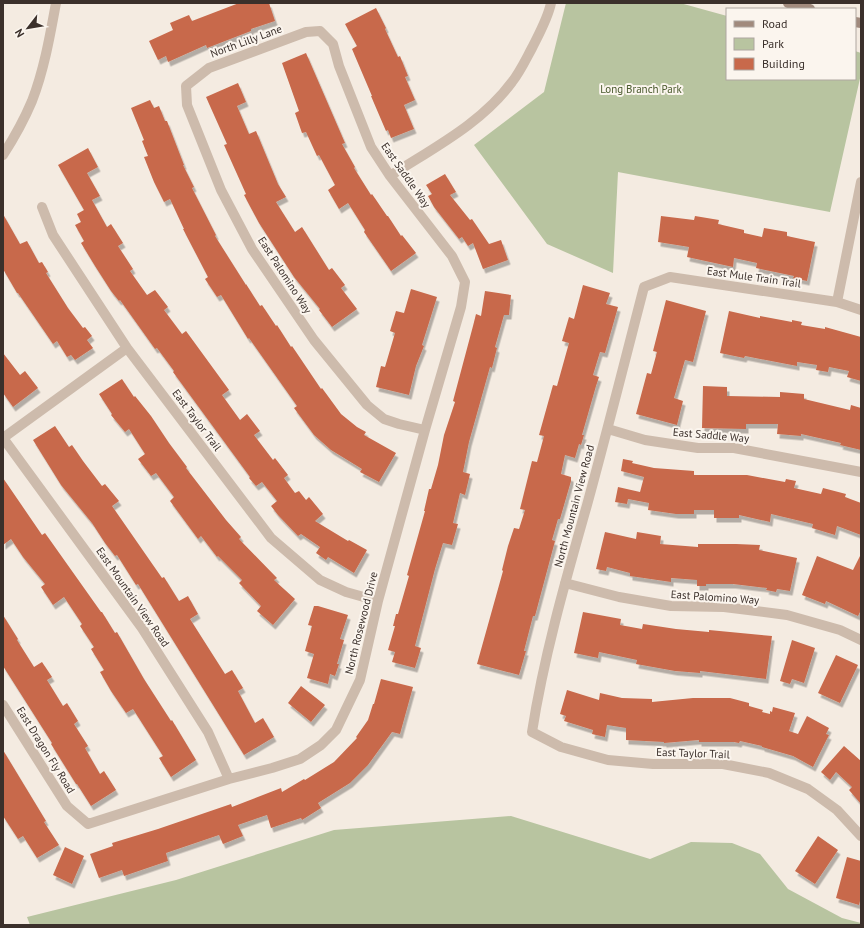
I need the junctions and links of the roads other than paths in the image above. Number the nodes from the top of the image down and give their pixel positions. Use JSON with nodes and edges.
{"nodes":[{"id":1,"x":56,"y":3,"type":"edge"},
{"id":2,"x":551,"y":3,"type":"edge"},
{"id":3,"x":788,"y":3,"type":"edge"},
{"id":4,"x":806,"y":8,"type":"edge"},
{"id":5,"x":320,"y":32,"type":"joint"},
{"id":6,"x":186,"y":86,"type":"joint"},
{"id":7,"x":3,"y":155,"type":"edge"},
{"id":8,"x":390,"y":176,"type":"junction"},
{"id":9,"x":861,"y":182,"type":"edge"},
{"id":10,"x":42,"y":207,"type":"dead end"},
{"id":11,"x":465,"y":282,"type":"joint"},
{"id":12,"x":644,"y":287,"type":"joint"},
{"id":13,"x":837,"y":302,"type":"junction"},
{"id":14,"x":861,"y":310,"type":"edge"},
{"id":15,"x":127,"y":348,"type":"junction"},
{"id":16,"x":608,"y":429,"type":"junction"},
{"id":17,"x":425,"y":430,"type":"junction"},
{"id":18,"x":3,"y":438,"type":"edge"},
{"id":19,"x":861,"y":472,"type":"edge"},
{"id":20,"x":565,"y":583,"type":"junction"},
{"id":21,"x":378,"y":601,"type":"junction"},
{"id":22,"x":861,"y":640,"type":"edge"},
{"id":23,"x":3,"y":705,"type":"edge"},
{"id":24,"x":532,"y":732,"type":"joint"},
{"id":25,"x":229,"y":779,"type":"junction"},
{"id":26,"x":88,"y":824,"type":"joint"},
{"id":27,"x":861,"y":836,"type":"edge"}],
"edges":[{"from":1,"to":7,"type":"street"},
{"from":2,"to":8,"type":"street"},
{"from":3,"to":4,"type":"street"},
{"from":5,"to":6,"type":"street","name":"North Lilly Lane"},
{"from":5,"to":8,"type":"street","name":"East Saddle Way"},
{"from":6,"to":17,"type":"street","name":"East Palomino Way"},
{"from":8,"to":11,"type":"street","name":"East Saddle Way"},
{"from":9,"to":13,"type":"street"},
{"from":10,"to":15,"type":"street","name":"East Taylor Trail"},
{"from":11,"to":17,"type":"street","name":"North Rosewood Drive"},
{"from":12,"to":13,"type":"street","name":"East Mule Train Trail"},
{"from":12,"to":16,"type":"street","name":"North Mountain View Road"},
{"from":13,"to":14,"type":"street","name":"East Mule Train Trail"},
{"from":15,"to":18,"type":"street"},
{"from":15,"to":21,"type":"street","name":"East Taylor Trail"},
{"from":16,"to":19,"type":"street","name":"East Saddle Way"},
{"from":16,"to":20,"type":"street","name":"North Mountain View Road"},
{"from":17,"to":21,"type":"street","name":"North Rosewood Drive"},
{"from":18,"to":25,"type":"street","name":"East Mountain View Road"},
{"from":20,"to":22,"type":"street","name":"East Palomino Way"},
{"from":20,"to":24,"type":"street","name":"North Mountain View Road"},
{"from":21,"to":25,"type":"street","name":"North Rosewood Drive"},
{"from":23,"to":26,"type":"street","name":"East Dragon Fly Road"},
{"from":24,"to":27,"type":"street","name":"East Taylor Trail"},
{"from":25,"to":26,"type":"street","name":"North Rosewood Drive"}]}
